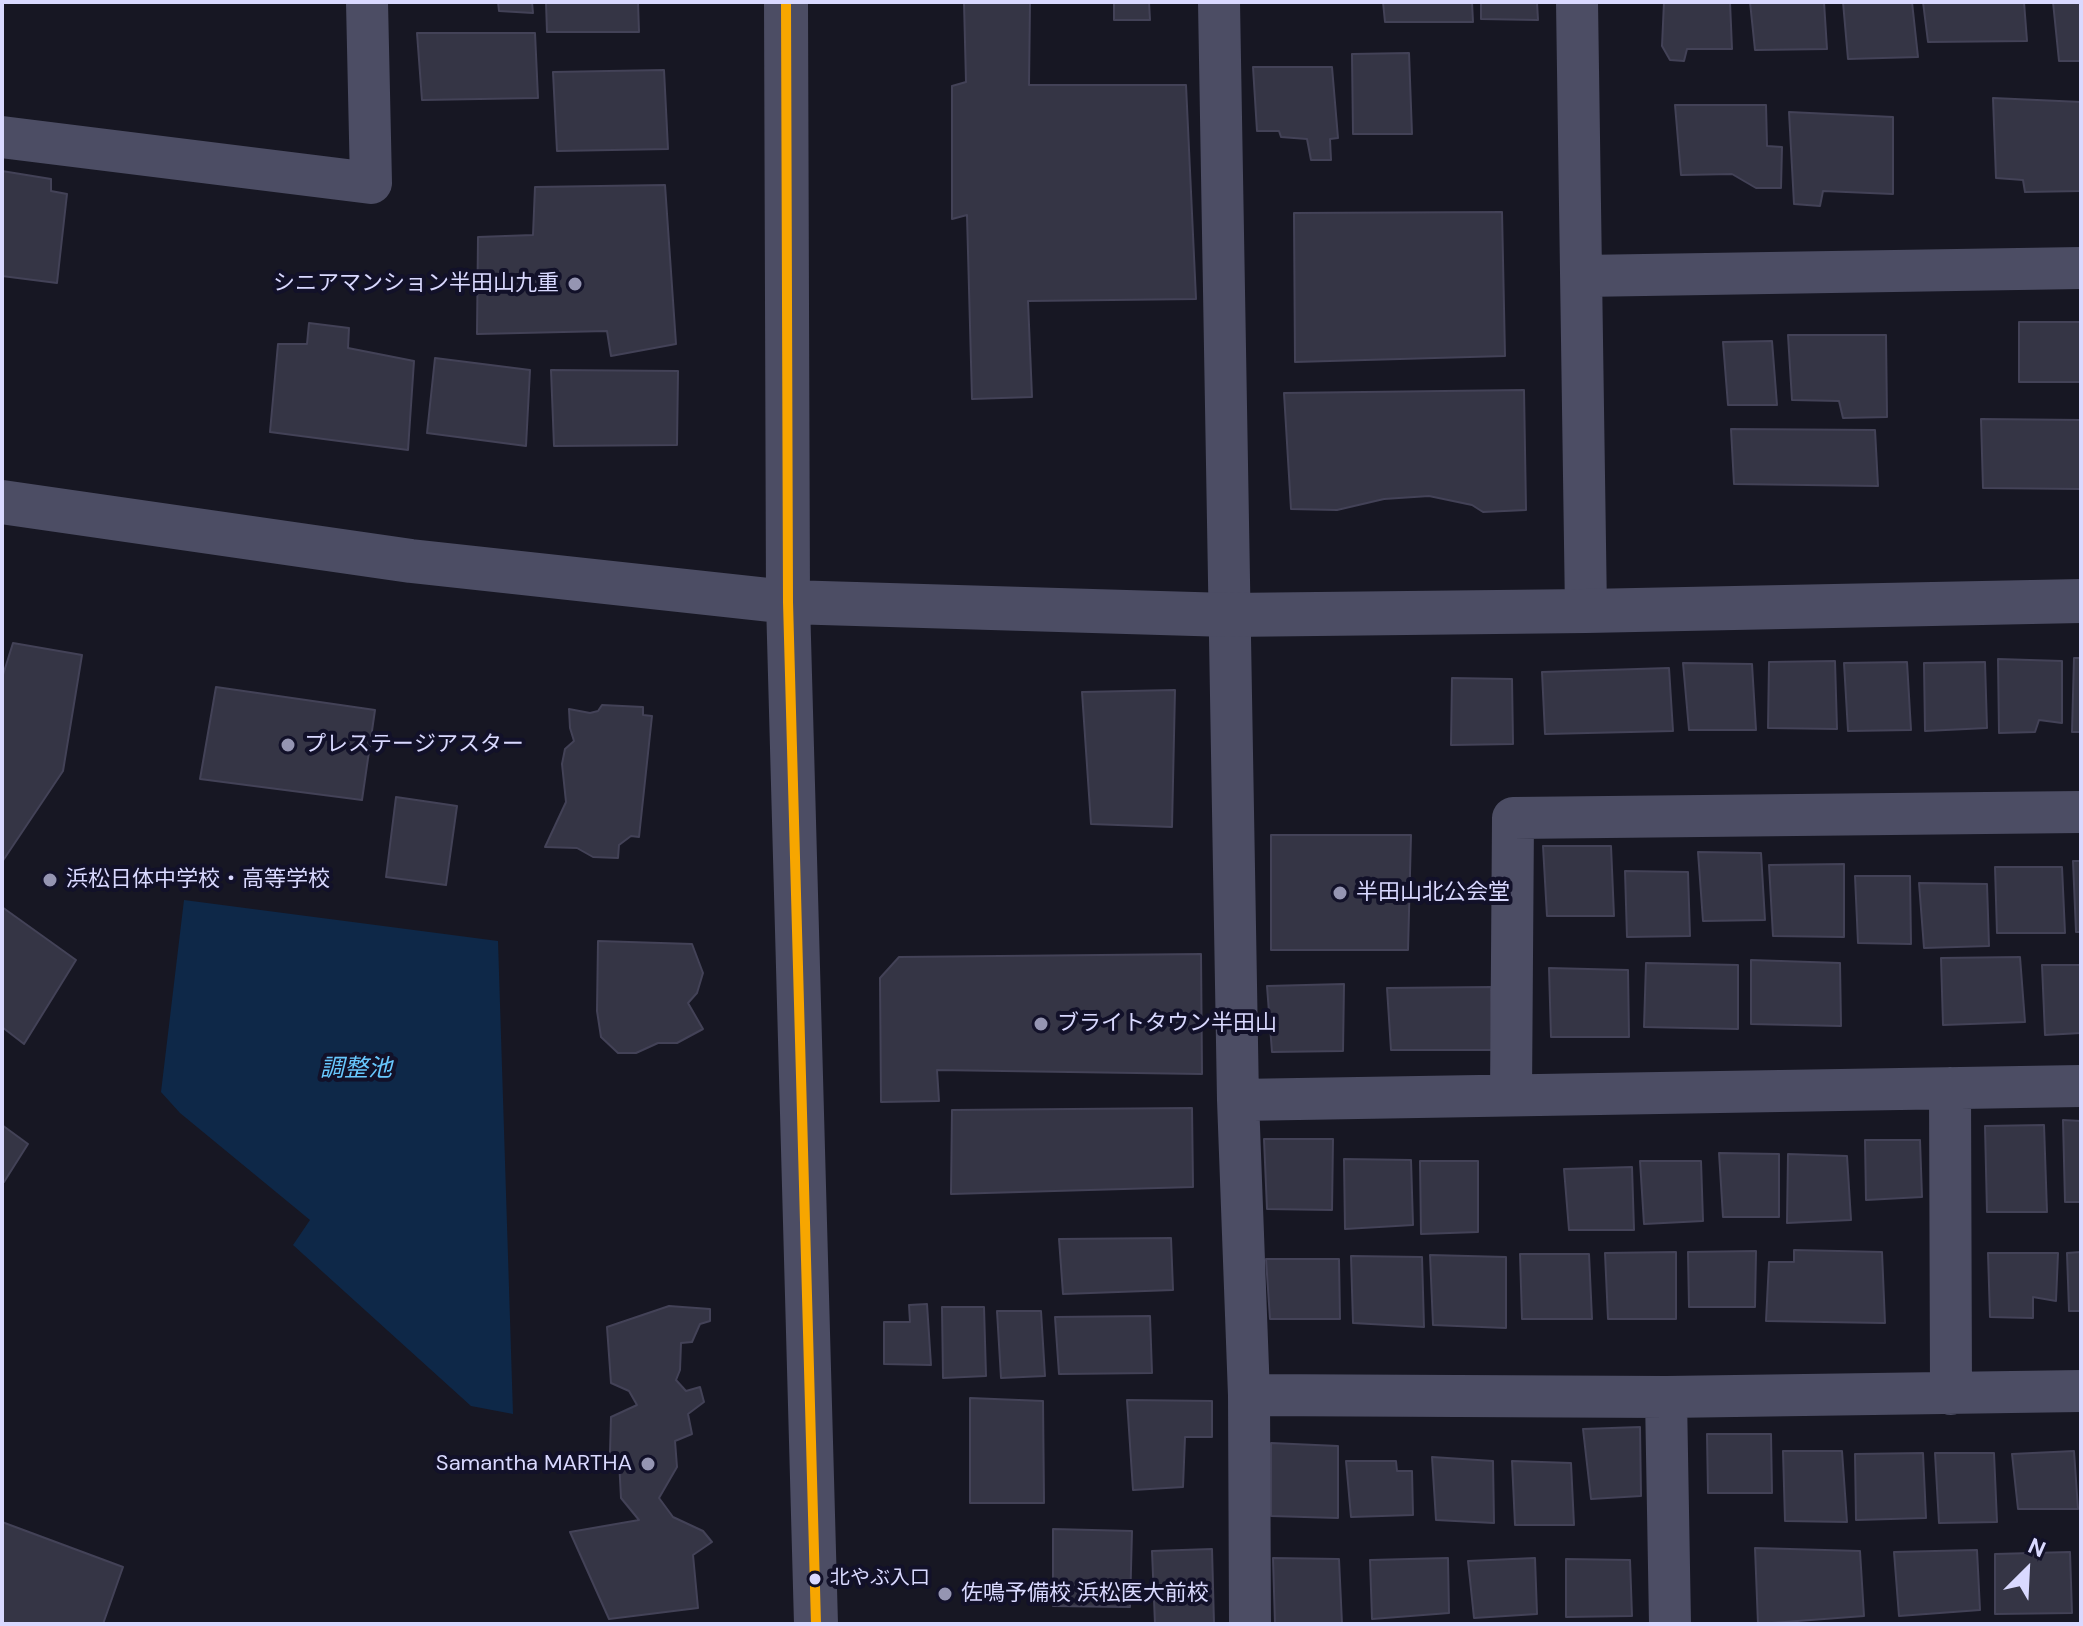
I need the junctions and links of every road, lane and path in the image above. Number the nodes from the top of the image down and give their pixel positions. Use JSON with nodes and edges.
{"nodes":[{"id":1,"x":367,"y":2,"type":"edge"},
{"id":2,"x":786,"y":2,"type":"edge"},
{"id":3,"x":1219,"y":2,"type":"edge"},
{"id":4,"x":1577,"y":2,"type":"edge"},
{"id":5,"x":2,"y":137,"type":"edge"},
{"id":6,"x":2081,"y":268,"type":"edge"},
{"id":7,"x":1582,"y":276,"type":"junction"},
{"id":8,"x":2,"y":502,"type":"edge"},
{"id":9,"x":2081,"y":601,"type":"edge"},
{"id":10,"x":788,"y":602,"type":"junction"},
{"id":11,"x":1586,"y":611,"type":"junction"},
{"id":12,"x":1228,"y":615,"type":"junction"},
{"id":13,"x":2081,"y":812,"type":"edge"},
{"id":14,"x":2081,"y":1086,"type":"edge"},
{"id":15,"x":1950,"y":1088,"type":"junction"},
{"id":16,"x":1511,"y":1095,"type":"junction"},
{"id":17,"x":1238,"y":1100,"type":"junction"},
{"id":18,"x":2081,"y":1391,"type":"edge"},
{"id":19,"x":1951,"y":1394,"type":"junction"},
{"id":20,"x":1249,"y":1395,"type":"junction"},
{"id":21,"x":1666,"y":1397,"type":"junction"},
{"id":22,"x":816,"y":1624,"type":"edge"},
{"id":23,"x":1250,"y":1624,"type":"edge"},
{"id":24,"x":1670,"y":1624,"type":"edge"}],
"edges":[{"from":1,"to":5,"type":"street"},
{"from":2,"to":10,"type":"street"},
{"from":3,"to":12,"type":"street"},
{"from":4,"to":7,"type":"street"},
{"from":6,"to":7,"type":"street"},
{"from":7,"to":11,"type":"street"},
{"from":8,"to":10,"type":"street"},
{"from":9,"to":11,"type":"street"},
{"from":10,"to":12,"type":"street"},
{"from":10,"to":22,"type":"street"},
{"from":11,"to":12,"type":"street"},
{"from":12,"to":17,"type":"street"},
{"from":13,"to":16,"type":"street"},
{"from":14,"to":15,"type":"street"},
{"from":15,"to":16,"type":"street"},
{"from":15,"to":19,"type":"street"},
{"from":16,"to":17,"type":"street"},
{"from":17,"to":20,"type":"street"},
{"from":18,"to":19,"type":"street"},
{"from":19,"to":21,"type":"street"},
{"from":20,"to":21,"type":"street"},
{"from":20,"to":23,"type":"street"},
{"from":21,"to":24,"type":"street"}]}
